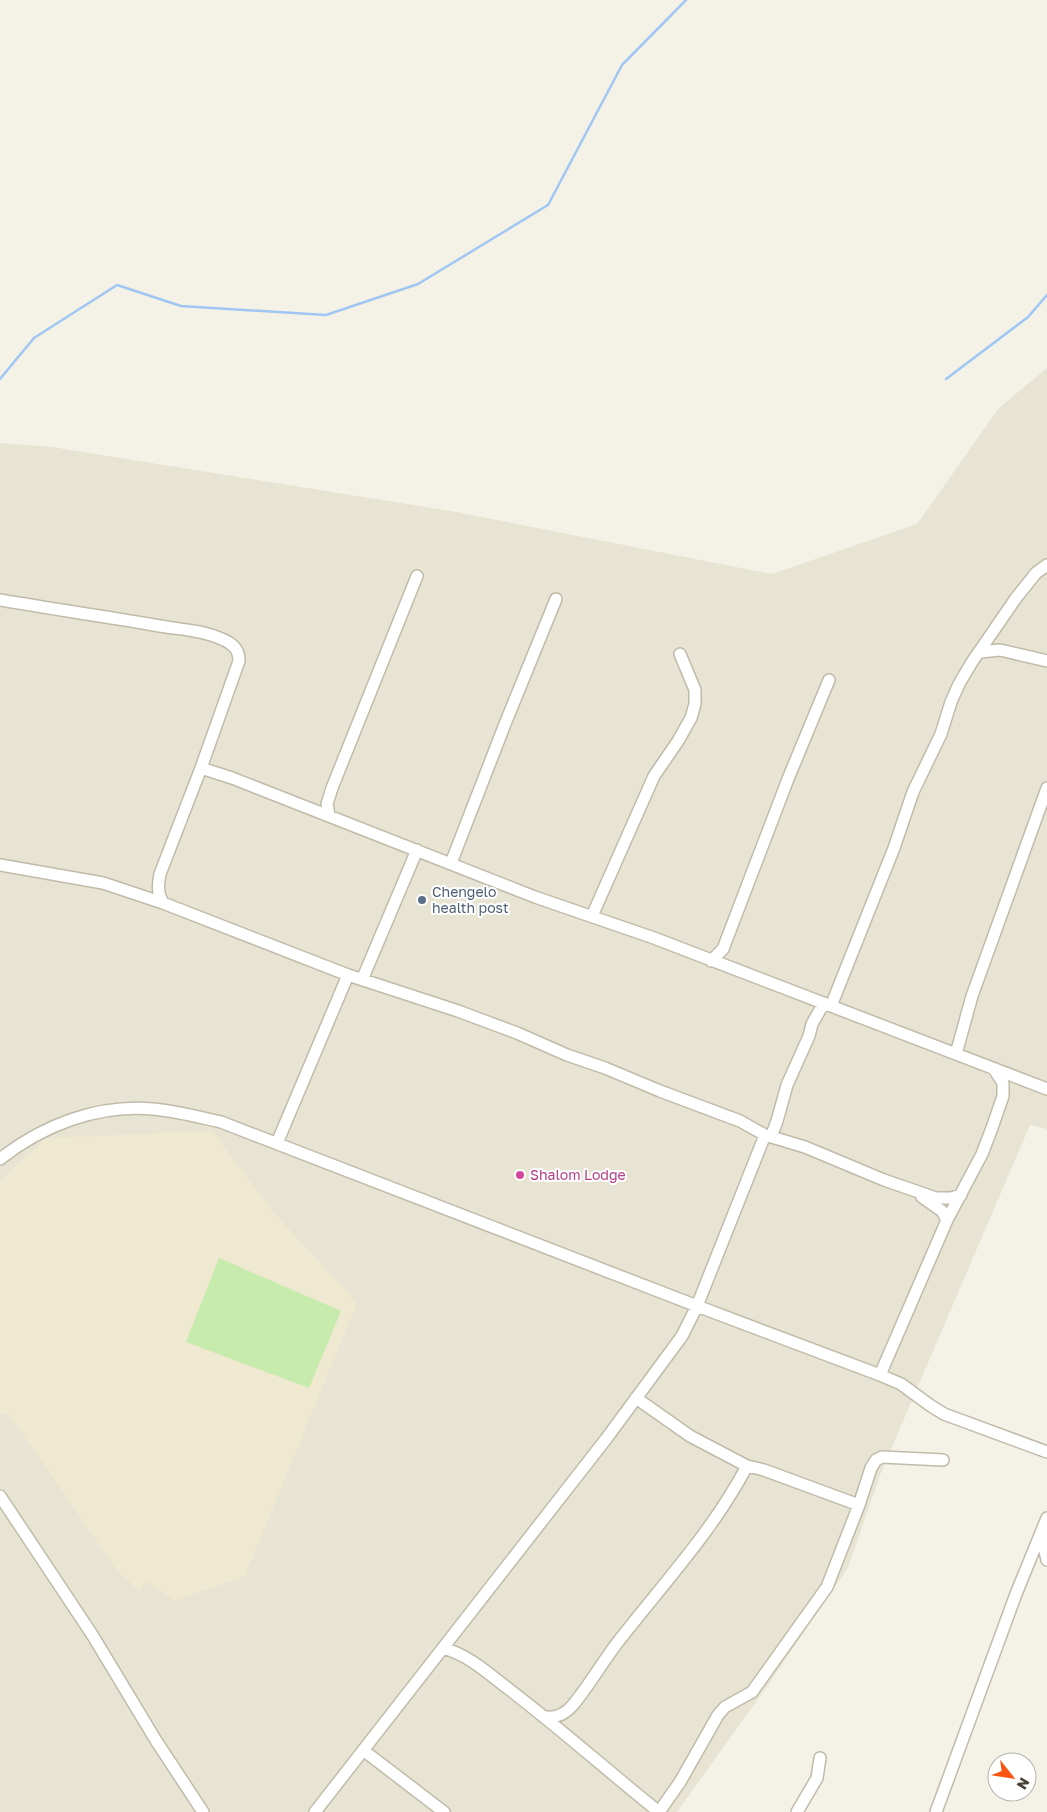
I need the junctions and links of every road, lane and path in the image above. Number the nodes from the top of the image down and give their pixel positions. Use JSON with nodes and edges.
{"nodes":[{"id":1,"x":1047,"y":565,"type":"edge"},
{"id":2,"x":417,"y":576,"type":"dead end"},
{"id":3,"x":556,"y":599,"type":"dead end"},
{"id":4,"x":0,"y":600,"type":"edge"},
{"id":5,"x":991,"y":635,"type":"junction"},
{"id":6,"x":1000,"y":650,"type":"junction"},
{"id":7,"x":980,"y":652,"type":"junction"},
{"id":8,"x":680,"y":654,"type":"dead end"},
{"id":9,"x":1047,"y":661,"type":"edge"},
{"id":10,"x":829,"y":680,"type":"dead end"},
{"id":11,"x":201,"y":768,"type":"junction"},
{"id":12,"x":1047,"y":788,"type":"edge"},
{"id":13,"x":329,"y":815,"type":"junction"},
{"id":14,"x":417,"y":850,"type":"junction"},
{"id":15,"x":451,"y":863,"type":"junction"},
{"id":16,"x":0,"y":865,"type":"edge"},
{"id":17,"x":162,"y":903,"type":"junction"},
{"id":18,"x":592,"y":916,"type":"junction"},
{"id":19,"x":723,"y":949,"type":"junction"},
{"id":20,"x":711,"y":961,"type":"junction"},
{"id":21,"x":728,"y":967,"type":"junction"},
{"id":22,"x":348,"y":975,"type":"junction"},
{"id":23,"x":362,"y":980,"type":"junction"},
{"id":24,"x":827,"y":1004,"type":"junction"},
{"id":25,"x":956,"y":1054,"type":"junction"},
{"id":26,"x":994,"y":1069,"type":"junction"},
{"id":27,"x":1029,"y":1082,"type":"junction"},
{"id":28,"x":1047,"y":1089,"type":"edge"},
{"id":29,"x":1003,"y":1096,"type":"junction"},
{"id":30,"x":768,"y":1136,"type":"junction"},
{"id":31,"x":277,"y":1143,"type":"junction"},
{"id":32,"x":0,"y":1158,"type":"edge"},
{"id":33,"x":910,"y":1189,"type":"junction"},
{"id":34,"x":961,"y":1195,"type":"junction"},
{"id":35,"x":948,"y":1220,"type":"junction"},
{"id":36,"x":697,"y":1306,"type":"junction"},
{"id":37,"x":880,"y":1375,"type":"junction"},
{"id":38,"x":636,"y":1398,"type":"junction"},
{"id":39,"x":1047,"y":1452,"type":"edge"},
{"id":40,"x":943,"y":1460,"type":"dead end"},
{"id":41,"x":747,"y":1466,"type":"junction"},
{"id":42,"x":0,"y":1496,"type":"edge"},
{"id":43,"x":859,"y":1505,"type":"junction"},
{"id":44,"x":1047,"y":1518,"type":"edge"},
{"id":45,"x":1044,"y":1534,"type":"edge"},
{"id":46,"x":1047,"y":1560,"type":"edge"},
{"id":47,"x":443,"y":1648,"type":"junction"},
{"id":48,"x":546,"y":1717,"type":"junction"},
{"id":49,"x":363,"y":1750,"type":"junction"},
{"id":50,"x":820,"y":1758,"type":"dead end"},
{"id":51,"x":202,"y":1812,"type":"edge"},
{"id":52,"x":315,"y":1812,"type":"edge"},
{"id":53,"x":444,"y":1812,"type":"edge"},
{"id":54,"x":659,"y":1812,"type":"edge"},
{"id":55,"x":797,"y":1812,"type":"edge"},
{"id":56,"x":936,"y":1812,"type":"edge"}],
"edges":[{"from":1,"to":5,"type":"street"},
{"from":2,"to":13,"type":"street"},
{"from":3,"to":15,"type":"street"},
{"from":4,"to":11,"type":"street"},
{"from":5,"to":6,"type":"street"},
{"from":5,"to":7,"type":"street"},
{"from":6,"to":7,"type":"street"},
{"from":6,"to":9,"type":"street"},
{"from":7,"to":24,"type":"street"},
{"from":8,"to":18,"type":"street"},
{"from":10,"to":19,"type":"street"},
{"from":11,"to":13,"type":"street"},
{"from":11,"to":17,"type":"street"},
{"from":12,"to":25,"type":"street"},
{"from":13,"to":14,"type":"street"},
{"from":14,"to":15,"type":"street"},
{"from":14,"to":23,"type":"street"},
{"from":15,"to":18,"type":"street"},
{"from":16,"to":17,"type":"street"},
{"from":17,"to":22,"type":"street"},
{"from":18,"to":20,"type":"street"},
{"from":19,"to":20,"type":"street"},
{"from":19,"to":21,"type":"street"},
{"from":20,"to":21,"type":"street"},
{"from":21,"to":24,"type":"street"},
{"from":22,"to":23,"type":"street"},
{"from":22,"to":31,"type":"street"},
{"from":23,"to":30,"type":"street"},
{"from":24,"to":25,"type":"street"},
{"from":24,"to":30,"type":"street"},
{"from":25,"to":26,"type":"street"},
{"from":26,"to":27,"type":"street"},
{"from":26,"to":29,"type":"street"},
{"from":27,"to":28,"type":"street"},
{"from":27,"to":29,"type":"street"},
{"from":29,"to":34,"type":"street"},
{"from":30,"to":33,"type":"street"},
{"from":30,"to":36,"type":"street"},
{"from":31,"to":32,"type":"street"},
{"from":31,"to":36,"type":"street"},
{"from":33,"to":34,"type":"street"},
{"from":33,"to":35,"type":"street"},
{"from":34,"to":35,"type":"street"},
{"from":35,"to":37,"type":"street"},
{"from":36,"to":37,"type":"street"},
{"from":36,"to":38,"type":"street"},
{"from":37,"to":39,"type":"street"},
{"from":38,"to":41,"type":"street"},
{"from":38,"to":47,"type":"street"},
{"from":40,"to":43,"type":"street"},
{"from":41,"to":43,"type":"street"},
{"from":41,"to":48,"type":"street"},
{"from":42,"to":51,"type":"street"},
{"from":43,"to":54,"type":"street"},
{"from":44,"to":45,"type":"street"},
{"from":45,"to":46,"type":"street"},
{"from":45,"to":56,"type":"street"},
{"from":47,"to":48,"type":"street"},
{"from":47,"to":49,"type":"street"},
{"from":48,"to":54,"type":"street"},
{"from":49,"to":52,"type":"street"},
{"from":49,"to":53,"type":"street"},
{"from":50,"to":55,"type":"street"}]}
